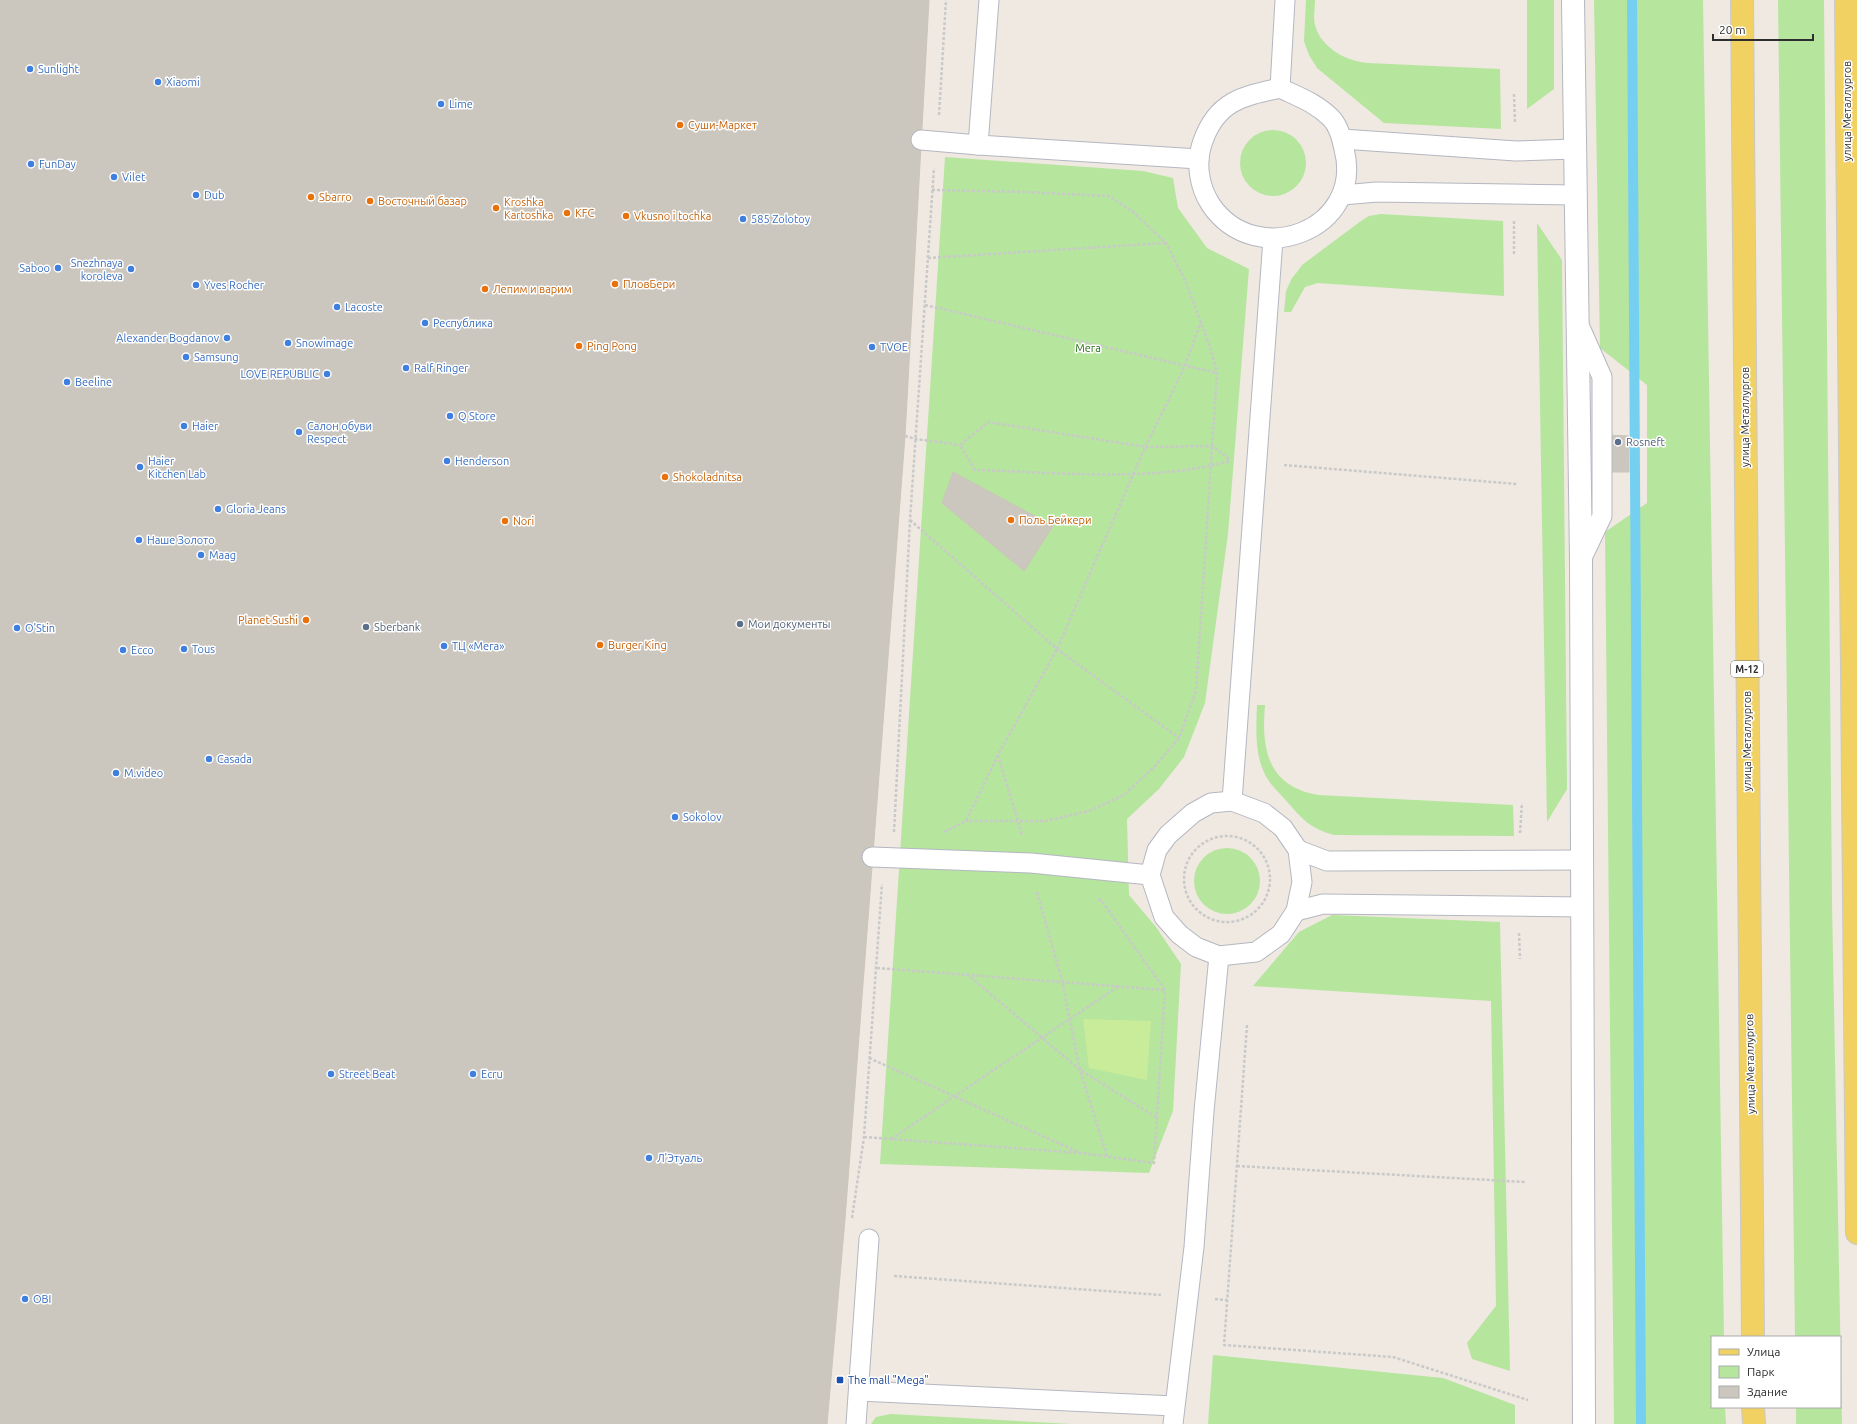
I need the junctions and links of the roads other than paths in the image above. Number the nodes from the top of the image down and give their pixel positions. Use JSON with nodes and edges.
{"nodes":[{"id":1,"x":989,"y":0,"type":"edge"},
{"id":2,"x":1285,"y":0,"type":"edge"},
{"id":3,"x":1573,"y":0,"type":"edge"},
{"id":4,"x":1742,"y":0,"type":"edge"},
{"id":5,"x":1846,"y":0,"type":"edge"},
{"id":6,"x":1280,"y":88,"type":"junction"},
{"id":7,"x":1342,"y":139,"type":"junction"},
{"id":8,"x":929,"y":141,"type":"road end"},
{"id":9,"x":978,"y":145,"type":"junction"},
{"id":10,"x":1574,"y":149,"type":"junction"},
{"id":11,"x":1199,"y":159,"type":"junction"},
{"id":12,"x":1342,"y":195,"type":"junction"},
{"id":13,"x":1575,"y":195,"type":"junction"},
{"id":14,"x":1273,"y":239,"type":"junction"},
{"id":15,"x":1232,"y":801,"type":"junction"},
{"id":16,"x":1298,"y":850,"type":"junction"},
{"id":17,"x":872,"y":857,"type":"dead end"},
{"id":18,"x":1581,"y":860,"type":"junction"},
{"id":19,"x":1150,"y":875,"type":"junction"},
{"id":20,"x":1582,"y":907,"type":"junction"},
{"id":21,"x":1296,"y":911,"type":"junction"},
{"id":22,"x":1219,"y":956,"type":"junction"},
{"id":23,"x":1855,"y":967,"type":"edge"},
{"id":24,"x":1857,"y":1233,"type":"edge"},
{"id":25,"x":869,"y":1238,"type":"dead end"},
{"id":26,"x":1752,"y":1336,"type":"edge"},
{"id":27,"x":859,"y":1391,"type":"junction"},
{"id":28,"x":1753,"y":1408,"type":"edge"},
{"id":29,"x":1173,"y":1415,"type":"edge"},
{"id":30,"x":856,"y":1424,"type":"edge"},
{"id":31,"x":1584,"y":1424,"type":"edge"},
{"id":32,"x":1754,"y":1424,"type":"edge"}],
"edges":[{"from":1,"to":9,"type":"lane"},
{"from":2,"to":6,"type":"lane"},
{"from":3,"to":10,"type":"street"},
{"from":4,"to":26,"type":"main road","name":"улица Металлургов","number":"М-12"},
{"from":5,"to":23,"type":"main road","name":"улица Металлургов"},
{"from":6,"to":7,"type":"lane"},
{"from":6,"to":11,"type":"lane"},
{"from":7,"to":10,"type":"lane"},
{"from":7,"to":12,"type":"lane"},
{"from":8,"to":9,"type":"lane"},
{"from":9,"to":11,"type":"lane"},
{"from":10,"to":13,"type":"street"},
{"from":11,"to":14,"type":"lane"},
{"from":12,"to":13,"type":"lane"},
{"from":12,"to":14,"type":"lane"},
{"from":13,"to":18,"type":"street"},
{"from":14,"to":15,"type":"lane"},
{"from":15,"to":16,"type":"lane"},
{"from":15,"to":19,"type":"lane"},
{"from":16,"to":18,"type":"lane"},
{"from":16,"to":21,"type":"lane"},
{"from":17,"to":19,"type":"lane"},
{"from":18,"to":20,"type":"street"},
{"from":19,"to":22,"type":"lane"},
{"from":20,"to":21,"type":"lane"},
{"from":20,"to":31,"type":"street"},
{"from":21,"to":22,"type":"lane"},
{"from":22,"to":29,"type":"lane"},
{"from":23,"to":24,"type":"main road","name":"улица Металлургов"},
{"from":25,"to":27,"type":"lane"},
{"from":27,"to":29,"type":"lane"},
{"from":27,"to":30,"type":"lane"},
{"from":28,"to":32,"type":"main road"}]}
